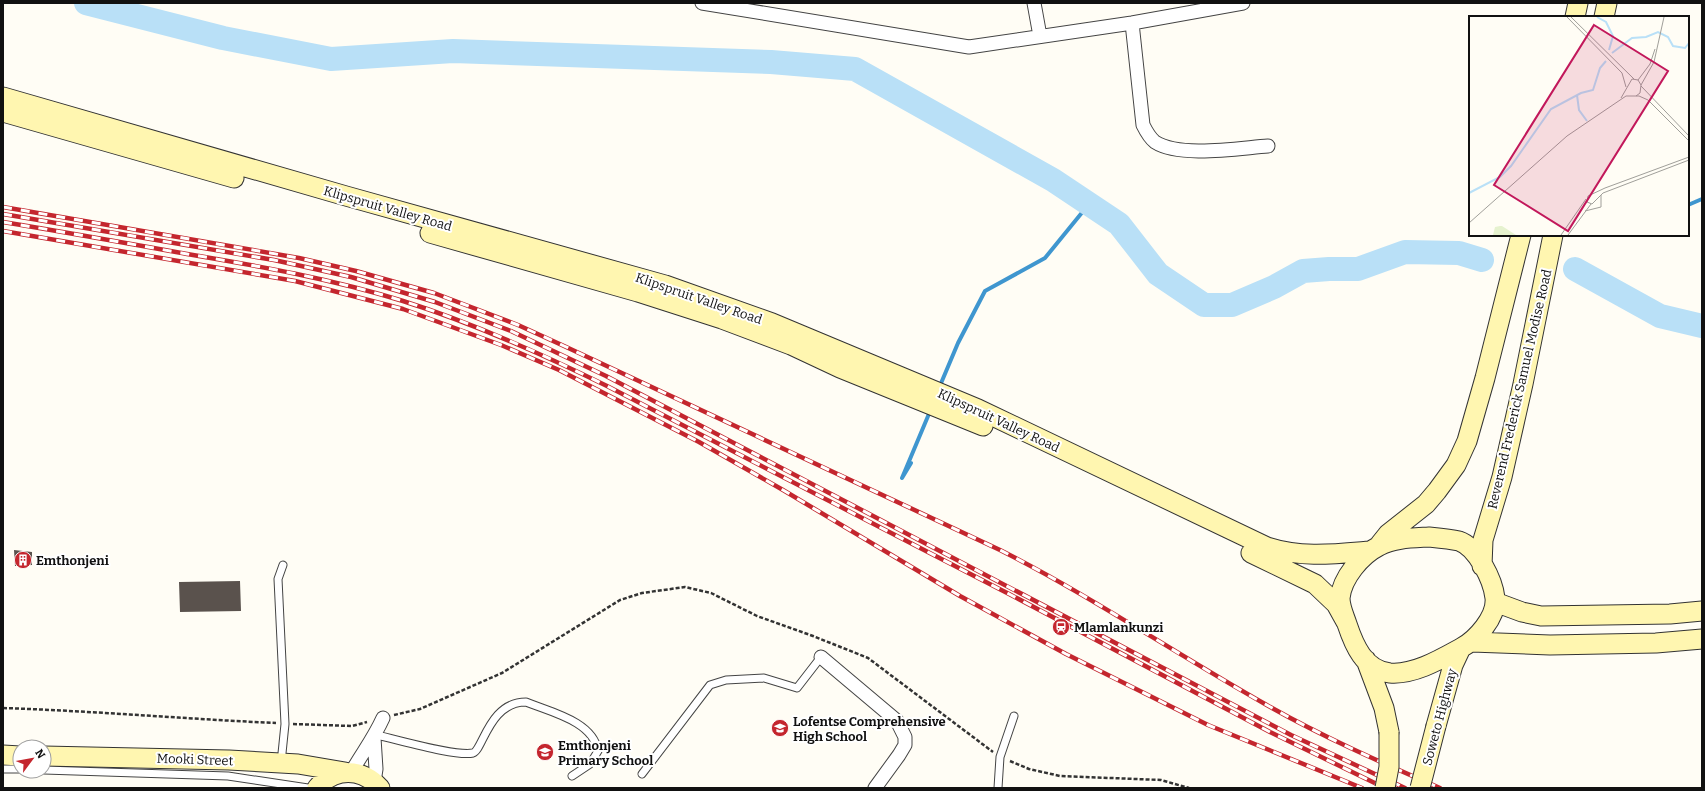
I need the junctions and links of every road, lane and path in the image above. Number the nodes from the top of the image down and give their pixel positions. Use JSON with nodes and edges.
{"nodes":[{"id":1,"x":702,"y":3,"type":"edge"},
{"id":2,"x":1034,"y":3,"type":"edge"},
{"id":3,"x":1243,"y":3,"type":"edge"},
{"id":4,"x":1578,"y":3,"type":"edge"},
{"id":5,"x":1607,"y":3,"type":"edge"},
{"id":6,"x":1575,"y":16,"type":"edge"},
{"id":7,"x":1604,"y":16,"type":"edge"},
{"id":8,"x":1132,"y":23,"type":"junction"},
{"id":9,"x":1040,"y":36,"type":"junction"},
{"id":10,"x":3,"y":98,"type":"edge"},
{"id":11,"x":3,"y":112,"type":"edge"},
{"id":12,"x":1268,"y":146,"type":"dead end"},
{"id":13,"x":1521,"y":236,"type":"edge"},
{"id":14,"x":1553,"y":236,"type":"edge"},
{"id":15,"x":900,"y":383,"type":"junction"},
{"id":16,"x":975,"y":414,"type":"junction"},
{"id":17,"x":1375,"y":548,"type":"junction"},
{"id":18,"x":283,"y":565,"type":"dead end"},
{"id":19,"x":1482,"y":566,"type":"junction"},
{"id":20,"x":1495,"y":602,"type":"junction"},
{"id":21,"x":1702,"y":611,"type":"edge"},
{"id":22,"x":1346,"y":622,"type":"junction"},
{"id":23,"x":1702,"y":639,"type":"edge"},
{"id":24,"x":1466,"y":645,"type":"junction"},
{"id":25,"x":821,"y":658,"type":"joint"},
{"id":26,"x":1366,"y":660,"type":"junction"},
{"id":27,"x":3,"y":708,"type":"edge"},
{"id":28,"x":1014,"y":716,"type":"dead end"},
{"id":29,"x":383,"y":718,"type":"junction"},
{"id":30,"x":285,"y":724,"type":"junction"},
{"id":31,"x":375,"y":736,"type":"junction"},
{"id":32,"x":52,"y":756,"type":"edge"},
{"id":33,"x":1000,"y":757,"type":"junction"},
{"id":34,"x":281,"y":763,"type":"junction"},
{"id":35,"x":52,"y":770,"type":"edge"},
{"id":36,"x":348,"y":772,"type":"junction"},
{"id":37,"x":642,"y":774,"type":"dead end"},
{"id":38,"x":572,"y":776,"type":"dead end"},
{"id":39,"x":377,"y":785,"type":"edge"},
{"id":40,"x":308,"y":788,"type":"edge"},
{"id":41,"x":317,"y":788,"type":"edge"},
{"id":42,"x":875,"y":788,"type":"edge"},
{"id":43,"x":998,"y":788,"type":"edge"},
{"id":44,"x":1189,"y":788,"type":"edge"},
{"id":45,"x":1385,"y":788,"type":"edge"},
{"id":46,"x":1420,"y":788,"type":"edge"}],
"edges":[{"from":1,"to":9,"type":"street"},
{"from":2,"to":9,"type":"street"},
{"from":3,"to":8,"type":"street"},
{"from":4,"to":6,"type":"main road"},
{"from":5,"to":7,"type":"main road"},
{"from":8,"to":9,"type":"street"},
{"from":8,"to":12,"type":"street"},
{"from":10,"to":15,"type":"main road","name":"Klipspruit Valley Road"},
{"from":11,"to":15,"type":"main road","name":"Klipspruit Valley Road"},
{"from":13,"to":17,"type":"main road"},
{"from":14,"to":19,"type":"main road","name":"Reverend Frederick Samuel Modise Road"},
{"from":15,"to":16,"type":"main road","name":"Klipspruit Valley Road"},
{"from":16,"to":17,"type":"main road","name":"Klipspruit Valley Road"},
{"from":16,"to":22,"type":"main road","name":"Klipspruit Valley Road"},
{"from":17,"to":19,"type":"main road","name":"Klipspruit Valley Road"},
{"from":17,"to":22,"type":"main road"},
{"from":18,"to":30,"type":"lane"},
{"from":19,"to":20,"type":"main road","name":"Klipspruit Valley Road"},
{"from":20,"to":21,"type":"main road"},
{"from":20,"to":24,"type":"main road"},
{"from":22,"to":26,"type":"main road"},
{"from":23,"to":24,"type":"main road"},
{"from":24,"to":26,"type":"main road"},
{"from":24,"to":46,"type":"main road","name":"Soweto Highway","bridge":true},
{"from":25,"to":37,"type":"lane"},
{"from":25,"to":42,"type":"street"},
{"from":26,"to":45,"type":"main road","bridge":true},
{"from":27,"to":30,"type":"path"},
{"from":28,"to":33,"type":"lane"},
{"from":29,"to":30,"type":"path"},
{"from":29,"to":31,"type":"street"},
{"from":29,"to":33,"type":"path"},
{"from":30,"to":34,"type":"lane"},
{"from":31,"to":36,"type":"street"},
{"from":31,"to":38,"type":"lane"},
{"from":31,"to":39,"type":"street"},
{"from":32,"to":34,"type":"main road","name":"Mooki Street"},
{"from":33,"to":43,"type":"lane"},
{"from":33,"to":44,"type":"path"},
{"from":34,"to":36,"type":"main road","name":"Mooki Street"},
{"from":35,"to":40,"type":"lane","name":"Mooki Street"},
{"from":36,"to":39,"type":"main road","name":"Mooki Street"},
{"from":36,"to":41,"type":"main road"}]}
